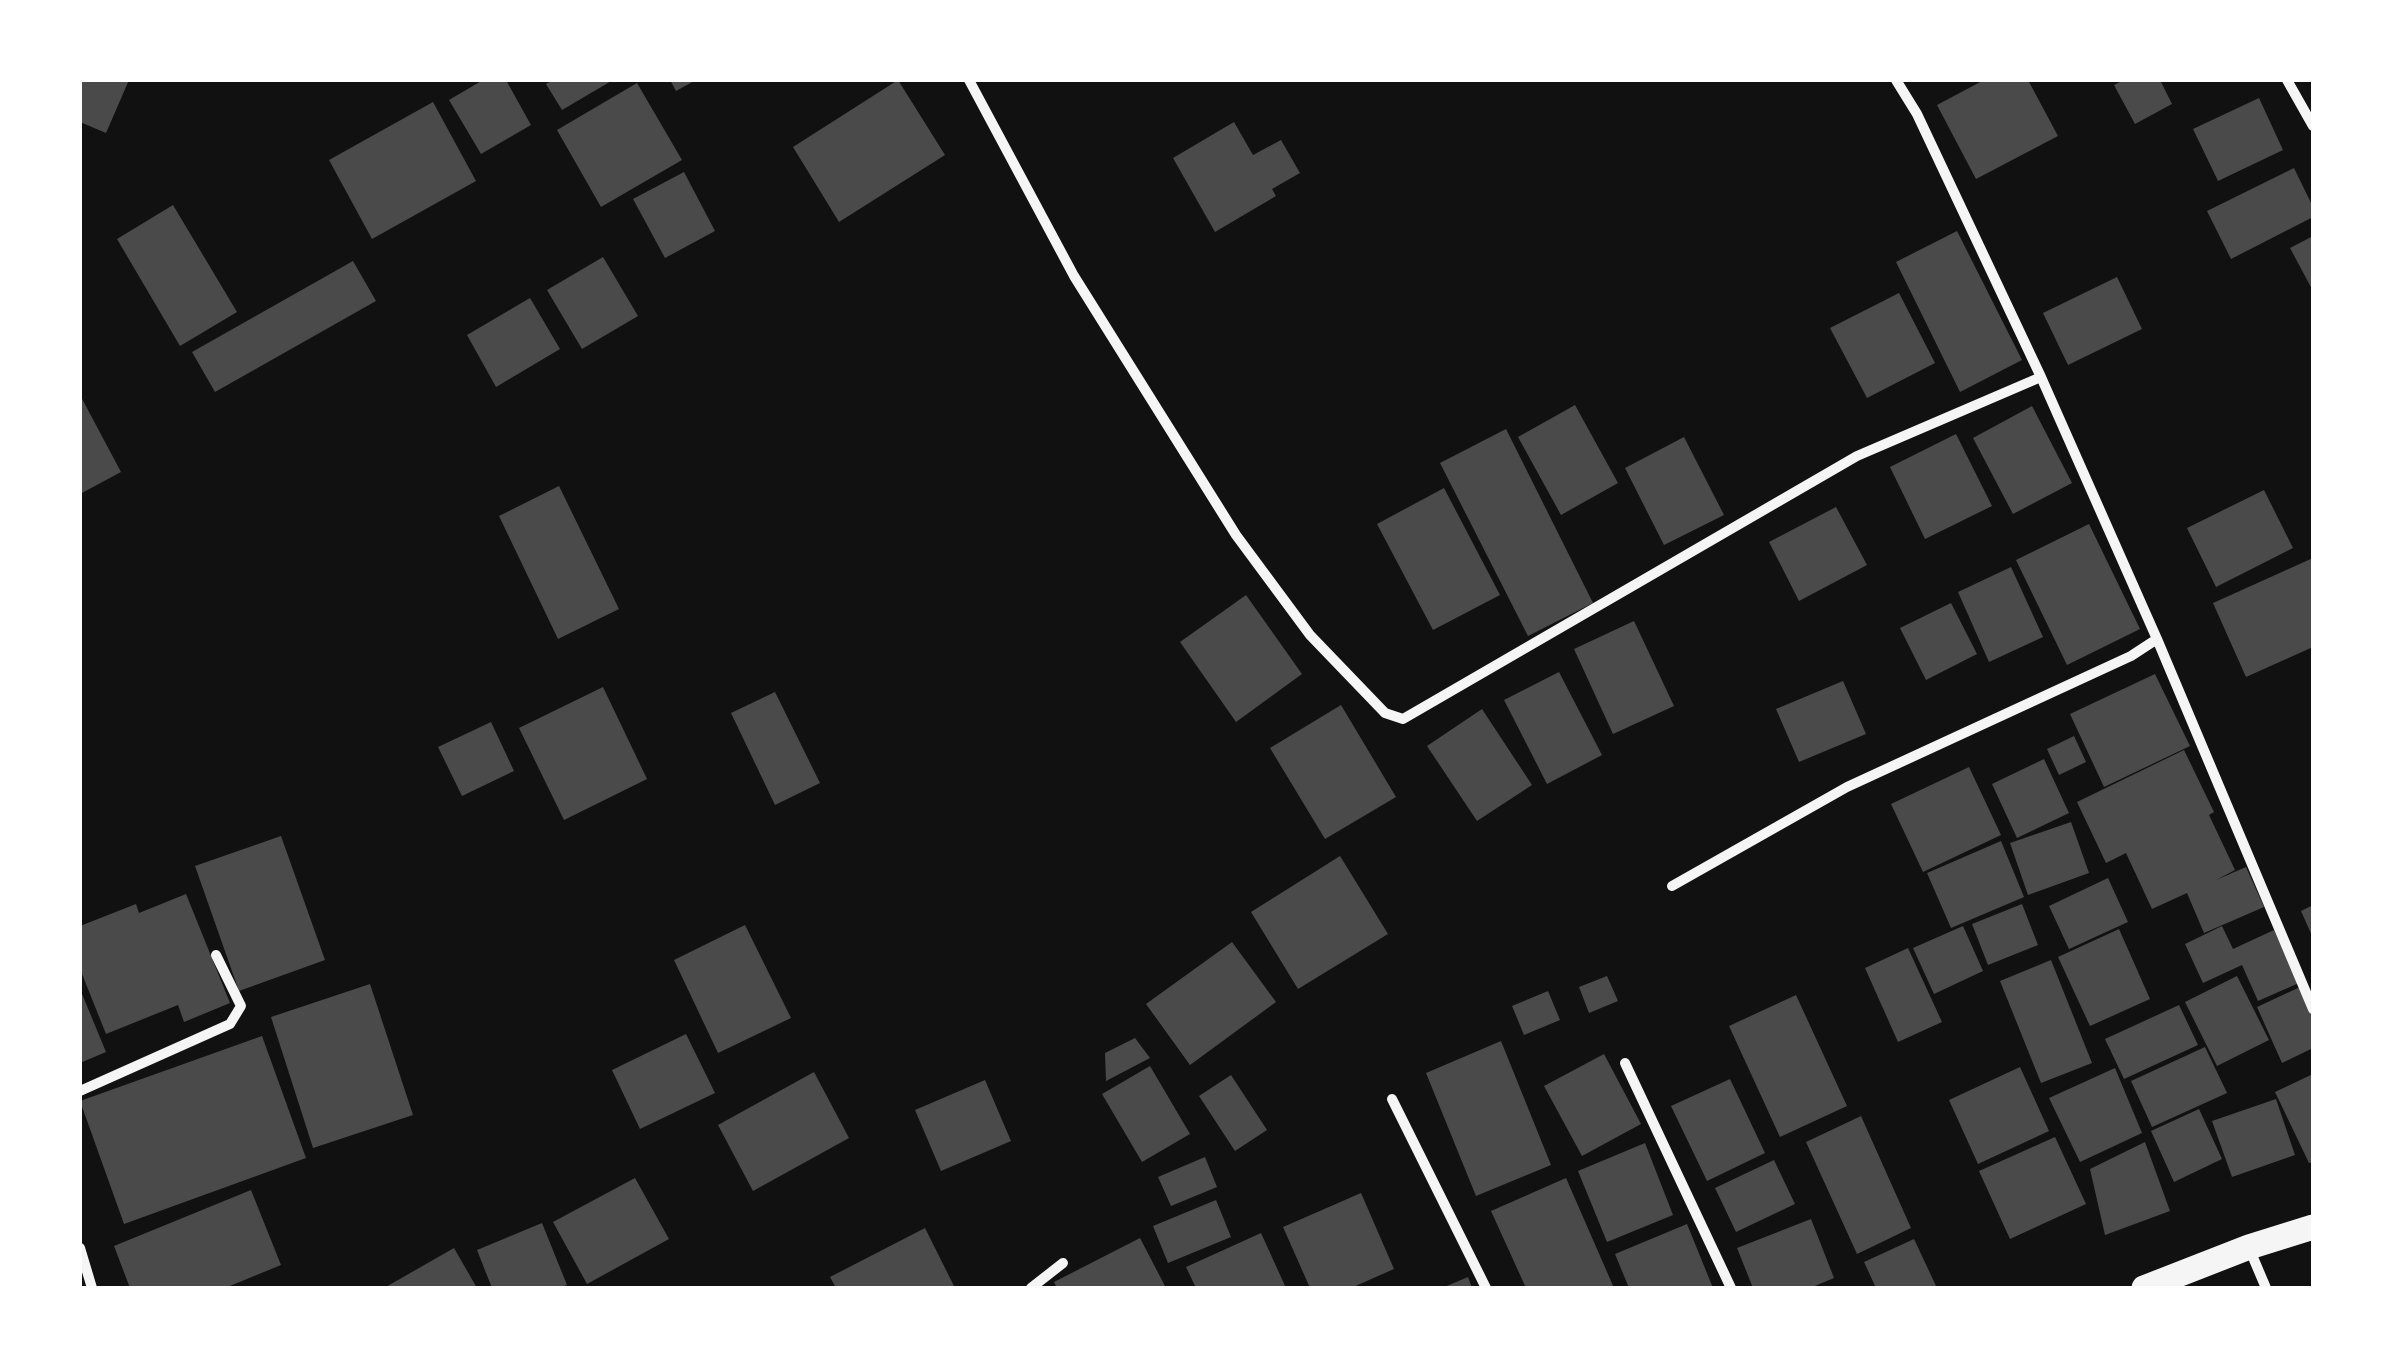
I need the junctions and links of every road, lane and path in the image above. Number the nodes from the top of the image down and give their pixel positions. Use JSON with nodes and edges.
{"nodes":[{"id":1,"x":969,"y":80,"type":"edge"},
{"id":2,"x":1896,"y":80,"type":"edge"},
{"id":3,"x":2287,"y":80,"type":"edge"},
{"id":4,"x":2313,"y":126,"type":"edge"},
{"id":5,"x":2041,"y":376,"type":"junction"},
{"id":6,"x":2158,"y":640,"type":"junction"},
{"id":7,"x":1672,"y":886,"type":"dead end"},
{"id":8,"x":216,"y":955,"type":"dead end"},
{"id":9,"x":2313,"y":1009,"type":"edge"},
{"id":10,"x":1625,"y":1062,"type":"dead end"},
{"id":11,"x":80,"y":1090,"type":"edge"},
{"id":12,"x":1392,"y":1099,"type":"dead end"},
{"id":13,"x":2313,"y":1227,"type":"edge"},
{"id":14,"x":80,"y":1248,"type":"edge"},
{"id":15,"x":2249,"y":1248,"type":"junction"},
{"id":16,"x":1062,"y":1263,"type":"dead end"},
{"id":17,"x":92,"y":1288,"type":"edge"},
{"id":18,"x":1031,"y":1288,"type":"edge"},
{"id":19,"x":1486,"y":1288,"type":"edge"},
{"id":20,"x":1731,"y":1288,"type":"edge"},
{"id":21,"x":2144,"y":1288,"type":"edge"},
{"id":22,"x":2266,"y":1288,"type":"edge"}],
"edges":[{"from":1,"to":5,"type":"street"},
{"from":2,"to":5,"type":"street"},
{"from":3,"to":4,"type":"street"},
{"from":5,"to":6,"type":"street"},
{"from":6,"to":7,"type":"street"},
{"from":6,"to":9,"type":"street"},
{"from":8,"to":11,"type":"street"},
{"from":10,"to":20,"type":"street"},
{"from":12,"to":19,"type":"street"},
{"from":13,"to":15,"type":"main road"},
{"from":14,"to":17,"type":"street"},
{"from":15,"to":21,"type":"main road"},
{"from":15,"to":22,"type":"street"},
{"from":16,"to":18,"type":"street"}]}
